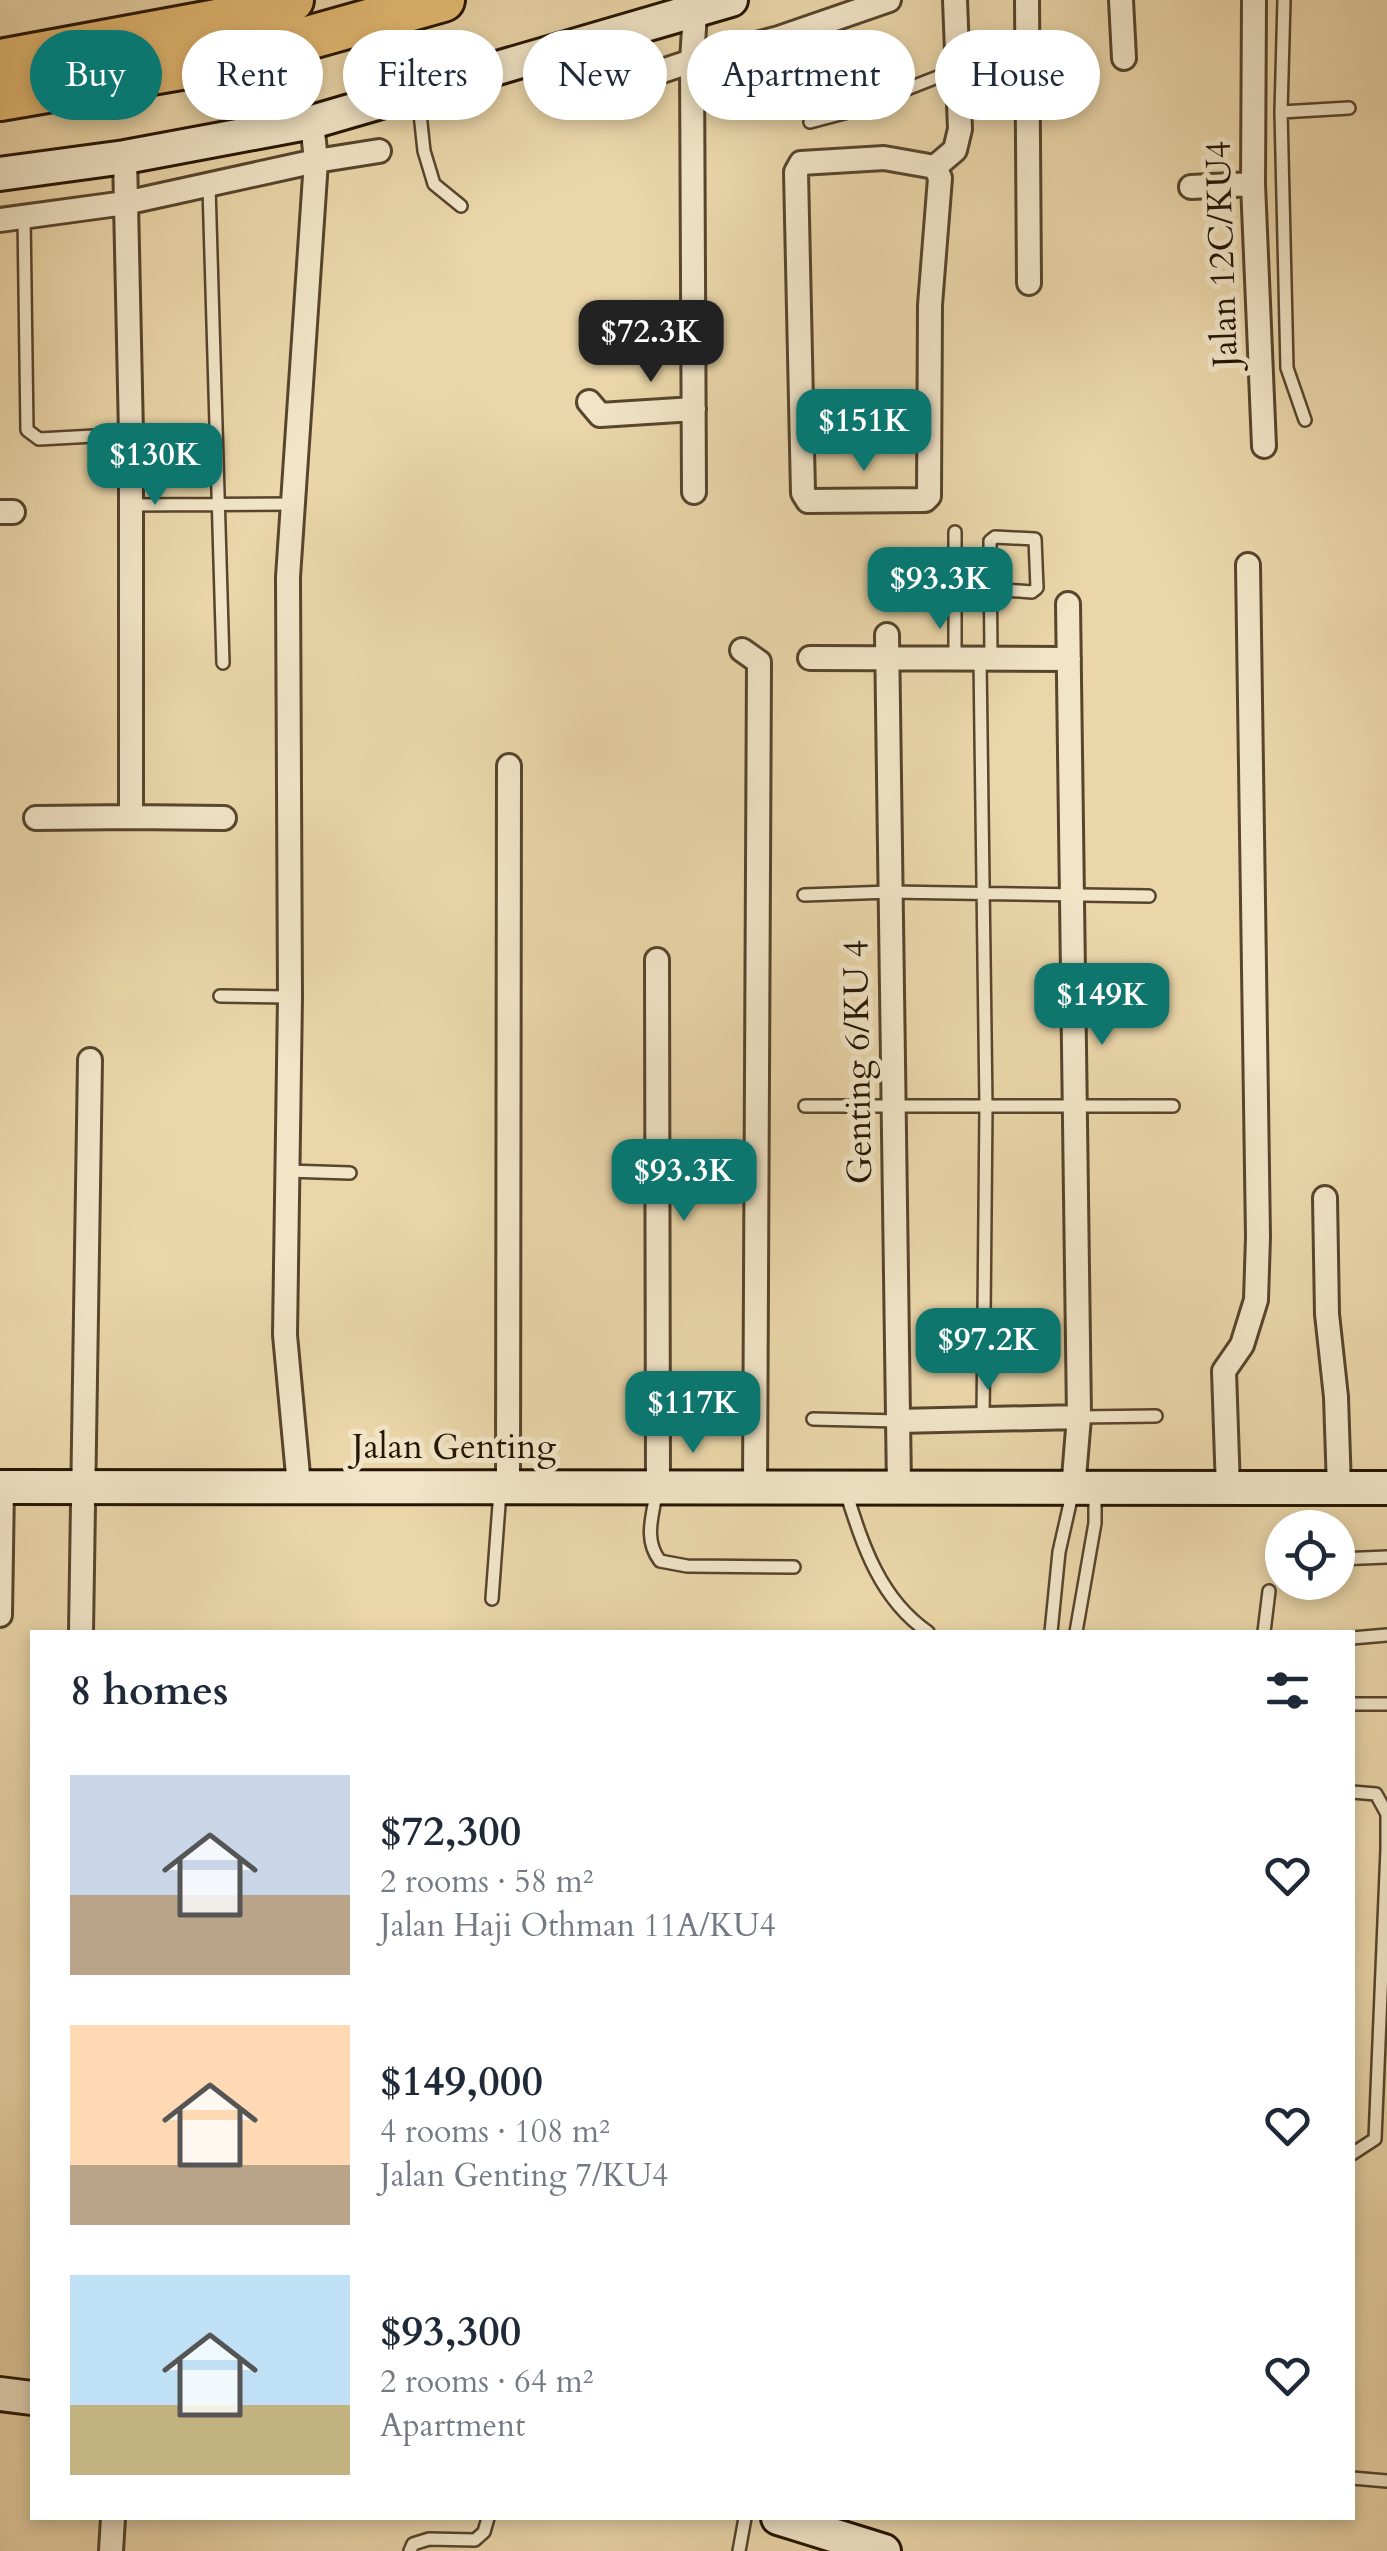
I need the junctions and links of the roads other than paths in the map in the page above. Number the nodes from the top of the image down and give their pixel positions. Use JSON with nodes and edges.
{"nodes":[{"id":1,"x":292,"y":0,"type":"edge"},
{"id":2,"x":443,"y":0,"type":"edge"},
{"id":3,"x":732,"y":0,"type":"edge"},
{"id":4,"x":889,"y":0,"type":"edge"},
{"id":5,"x":955,"y":0,"type":"edge"},
{"id":6,"x":1026,"y":0,"type":"edge"},
{"id":7,"x":1121,"y":0,"type":"edge"},
{"id":8,"x":1254,"y":0,"type":"edge"},
{"id":9,"x":1284,"y":0,"type":"edge"},
{"id":10,"x":696,"y":12,"type":"junction"},
{"id":11,"x":695,"y":30,"type":"edge"},
{"id":12,"x":802,"y":30,"type":"edge"},
{"id":13,"x":956,"y":30,"type":"edge"},
{"id":14,"x":1124,"y":58,"type":"dead end"},
{"id":15,"x":0,"y":61,"type":"edge"},
{"id":16,"x":503,"y":66,"type":"edge"},
{"id":17,"x":935,"y":79,"type":"edge"},
{"id":18,"x":0,"y":99,"type":"edge"},
{"id":19,"x":1348,"y":108,"type":"dead end"},
{"id":20,"x":1281,"y":112,"type":"junction"},
{"id":21,"x":343,"y":113,"type":"edge"},
{"id":22,"x":421,"y":120,"type":"edge"},
{"id":23,"x":692,"y":120,"type":"edge"},
{"id":24,"x":960,"y":120,"type":"edge"},
{"id":25,"x":312,"y":122,"type":"junction"},
{"id":26,"x":810,"y":122,"type":"dead end"},
{"id":27,"x":379,"y":151,"type":"dead end"},
{"id":28,"x":125,"y":157,"type":"junction"},
{"id":29,"x":316,"y":161,"type":"junction"},
{"id":30,"x":934,"y":167,"type":"junction"},
{"id":31,"x":0,"y":174,"type":"edge"},
{"id":32,"x":1253,"y":184,"type":"junction"},
{"id":33,"x":210,"y":187,"type":"junction"},
{"id":34,"x":1190,"y":187,"type":"dead end"},
{"id":35,"x":126,"y":202,"type":"junction"},
{"id":36,"x":461,"y":206,"type":"dead end"},
{"id":37,"x":24,"y":217,"type":"junction"},
{"id":38,"x":0,"y":220,"type":"edge"},
{"id":39,"x":1029,"y":283,"type":"dead end"},
{"id":40,"x":590,"y":402,"type":"dead end"},
{"id":41,"x":694,"y":410,"type":"junction"},
{"id":42,"x":1305,"y":420,"type":"dead end"},
{"id":43,"x":131,"y":434,"type":"junction"},
{"id":44,"x":1264,"y":446,"type":"dead end"},
{"id":45,"x":694,"y":492,"type":"dead end"},
{"id":46,"x":294,"y":504,"type":"junction"},
{"id":47,"x":128,"y":505,"type":"junction"},
{"id":48,"x":218,"y":505,"type":"junction"},
{"id":49,"x":955,"y":532,"type":"dead end"},
{"id":50,"x":1248,"y":565,"type":"dead end"},
{"id":51,"x":991,"y":590,"type":"junction"},
{"id":52,"x":1068,"y":604,"type":"dead end"},
{"id":53,"x":887,"y":646,"type":"junction"},
{"id":54,"x":742,"y":650,"type":"dead end"},
{"id":55,"x":810,"y":658,"type":"dead end"},
{"id":56,"x":955,"y":658,"type":"junction"},
{"id":57,"x":986,"y":658,"type":"junction"},
{"id":58,"x":1069,"y":659,"type":"junction"},
{"id":59,"x":223,"y":663,"type":"dead end"},
{"id":60,"x":509,"y":766,"type":"dead end"},
{"id":61,"x":36,"y":818,"type":"dead end"},
{"id":62,"x":131,"y":818,"type":"junction"},
{"id":63,"x":224,"y":818,"type":"dead end"},
{"id":64,"x":890,"y":892,"type":"junction"},
{"id":65,"x":984,"y":894,"type":"junction"},
{"id":66,"x":804,"y":895,"type":"dead end"},
{"id":67,"x":1073,"y":896,"type":"junction"},
{"id":68,"x":1149,"y":896,"type":"dead end"},
{"id":69,"x":657,"y":960,"type":"dead end"},
{"id":70,"x":220,"y":996,"type":"dead end"},
{"id":71,"x":290,"y":997,"type":"junction"},
{"id":72,"x":90,"y":1060,"type":"dead end"},
{"id":73,"x":805,"y":1106,"type":"dead end"},
{"id":74,"x":1172,"y":1106,"type":"dead end"},
{"id":75,"x":894,"y":1107,"type":"junction"},
{"id":76,"x":986,"y":1107,"type":"junction"},
{"id":77,"x":1077,"y":1107,"type":"junction"},
{"id":78,"x":287,"y":1171,"type":"junction"},
{"id":79,"x":350,"y":1173,"type":"dead end"},
{"id":80,"x":1326,"y":1198,"type":"dead end"},
{"id":81,"x":1156,"y":1416,"type":"dead end"},
{"id":82,"x":1078,"y":1417,"type":"junction"},
{"id":83,"x":813,"y":1419,"type":"dead end"},
{"id":84,"x":983,"y":1420,"type":"junction"},
{"id":85,"x":898,"y":1421,"type":"junction"},
{"id":86,"x":300,"y":1486,"type":"junction"},
{"id":87,"x":1,"y":1487,"type":"edge"},
{"id":88,"x":85,"y":1487,"type":"junction"},
{"id":89,"x":504,"y":1487,"type":"junction"},
{"id":90,"x":658,"y":1488,"type":"junction"},
{"id":91,"x":755,"y":1488,"type":"junction"},
{"id":92,"x":845,"y":1488,"type":"junction"},
{"id":93,"x":898,"y":1488,"type":"junction"},
{"id":94,"x":1340,"y":1488,"type":"junction"},
{"id":95,"x":1387,"y":1488,"type":"edge"},
{"id":96,"x":1228,"y":1489,"type":"junction"},
{"id":97,"x":1084,"y":1490,"type":"junction"},
{"id":98,"x":1387,"y":1557,"type":"edge"},
{"id":99,"x":1355,"y":1558,"type":"edge"},
{"id":100,"x":794,"y":1567,"type":"dead end"},
{"id":101,"x":492,"y":1599,"type":"dead end"},
{"id":102,"x":1267,"y":1600,"type":"edge"},
{"id":103,"x":0,"y":1615,"type":"edge"},
{"id":104,"x":81,"y":1630,"type":"edge"},
{"id":105,"x":925,"y":1630,"type":"edge"},
{"id":106,"x":1051,"y":1630,"type":"edge"},
{"id":107,"x":1076,"y":1630,"type":"edge"},
{"id":108,"x":1264,"y":1630,"type":"edge"},
{"id":109,"x":1387,"y":1635,"type":"edge"},
{"id":110,"x":1355,"y":1638,"type":"edge"},
{"id":111,"x":1355,"y":1704,"type":"edge"},
{"id":112,"x":1387,"y":1704,"type":"edge"},
{"id":113,"x":1355,"y":1792,"type":"edge"},
{"id":114,"x":1355,"y":2152,"type":"edge"},
{"id":115,"x":0,"y":2394,"type":"edge"},
{"id":116,"x":30,"y":2398,"type":"edge"},
{"id":117,"x":1355,"y":2478,"type":"edge"},
{"id":118,"x":1387,"y":2481,"type":"edge"},
{"id":119,"x":113,"y":2520,"type":"edge"},
{"id":120,"x":487,"y":2520,"type":"edge"},
{"id":121,"x":745,"y":2520,"type":"edge"},
{"id":122,"x":788,"y":2520,"type":"edge"},
{"id":123,"x":112,"y":2551,"type":"edge"},
{"id":124,"x":410,"y":2551,"type":"edge"},
{"id":125,"x":740,"y":2551,"type":"edge"},
{"id":126,"x":884,"y":2551,"type":"edge"}],
"edges":[{"from":1,"to":15,"type":"highway"},
{"from":2,"to":18,"type":"highway"},
{"from":3,"to":10,"type":"street"},
{"from":4,"to":12,"type":"street"},
{"from":5,"to":13,"type":"street"},
{"from":6,"to":39,"type":"street"},
{"from":7,"to":14,"type":"street"},
{"from":8,"to":32,"type":"street","name":"Jalan 12C/KU4"},
{"from":9,"to":20,"type":"lane"},
{"from":10,"to":11,"type":"street"},
{"from":10,"to":16,"type":"street"},
{"from":17,"to":26,"type":"lane"},
{"from":19,"to":20,"type":"lane"},
{"from":20,"to":42,"type":"lane"},
{"from":21,"to":25,"type":"street"},
{"from":22,"to":36,"type":"lane"},
{"from":23,"to":41,"type":"street"},
{"from":24,"to":30,"type":"street"},
{"from":25,"to":28,"type":"street"},
{"from":25,"to":29,"type":"street"},
{"from":27,"to":29,"type":"street"},
{"from":28,"to":31,"type":"street"},
{"from":28,"to":35,"type":"street"},
{"from":29,"to":33,"type":"street"},
{"from":29,"to":46,"type":"street"},
{"from":30,"to":30,"type":"street"},
{"from":32,"to":34,"type":"street"},
{"from":32,"to":44,"type":"street","name":"Jalan 12C/KU4"},
{"from":33,"to":35,"type":"street"},
{"from":33,"to":48,"type":"lane"},
{"from":35,"to":37,"type":"street"},
{"from":35,"to":43,"type":"street"},
{"from":37,"to":38,"type":"street"},
{"from":37,"to":43,"type":"lane"},
{"from":40,"to":41,"type":"street"},
{"from":41,"to":45,"type":"street"},
{"from":43,"to":47,"type":"street"},
{"from":46,"to":48,"type":"lane"},
{"from":46,"to":71,"type":"street"},
{"from":47,"to":48,"type":"lane"},
{"from":47,"to":62,"type":"street"},
{"from":48,"to":59,"type":"lane"},
{"from":49,"to":56,"type":"lane"},
{"from":50,"to":96,"type":"street"},
{"from":51,"to":51,"type":"lane"},
{"from":51,"to":57,"type":"lane"},
{"from":52,"to":58,"type":"street"},
{"from":53,"to":55,"type":"street"},
{"from":53,"to":56,"type":"street"},
{"from":53,"to":64,"type":"street","name":"Genting 6/KU 4"},
{"from":54,"to":91,"type":"street"},
{"from":56,"to":57,"type":"street"},
{"from":57,"to":58,"type":"street"},
{"from":57,"to":65,"type":"lane"},
{"from":58,"to":67,"type":"street"},
{"from":60,"to":89,"type":"street"},
{"from":61,"to":62,"type":"street"},
{"from":62,"to":63,"type":"street"},
{"from":64,"to":65,"type":"lane"},
{"from":64,"to":66,"type":"lane"},
{"from":64,"to":75,"type":"street","name":"Genting 6/KU 4"},
{"from":65,"to":67,"type":"lane"},
{"from":65,"to":76,"type":"lane"},
{"from":67,"to":68,"type":"lane"},
{"from":67,"to":77,"type":"street"},
{"from":69,"to":90,"type":"street"},
{"from":70,"to":71,"type":"lane"},
{"from":71,"to":78,"type":"street"},
{"from":72,"to":88,"type":"street"},
{"from":73,"to":75,"type":"lane"},
{"from":74,"to":77,"type":"lane"},
{"from":75,"to":76,"type":"lane"},
{"from":75,"to":85,"type":"street","name":"Genting 6/KU 4"},
{"from":76,"to":77,"type":"lane"},
{"from":76,"to":84,"type":"lane"},
{"from":77,"to":82,"type":"street"},
{"from":78,"to":79,"type":"lane"},
{"from":78,"to":86,"type":"street"},
{"from":80,"to":94,"type":"street"},
{"from":81,"to":82,"type":"lane"},
{"from":82,"to":84,"type":"street"},
{"from":82,"to":97,"type":"street"},
{"from":83,"to":85,"type":"lane"},
{"from":84,"to":85,"type":"street"},
{"from":85,"to":93,"type":"street","name":"Genting 6/KU 4"},
{"from":86,"to":88,"type":"street","name":"Jalan Genting"},
{"from":86,"to":89,"type":"street","name":"Jalan Genting"},
{"from":87,"to":88,"type":"street","name":"Jalan Genting"},
{"from":87,"to":103,"type":"street"},
{"from":88,"to":104,"type":"street"},
{"from":89,"to":90,"type":"street","name":"Jalan Genting"},
{"from":89,"to":101,"type":"lane"},
{"from":90,"to":91,"type":"street","name":"Jalan Genting"},
{"from":90,"to":100,"type":"lane"},
{"from":91,"to":92,"type":"street","name":"Jalan Genting"},
{"from":92,"to":93,"type":"street","name":"Jalan Genting"},
{"from":92,"to":105,"type":"lane"},
{"from":93,"to":97,"type":"street","name":"Jalan Genting"},
{"from":94,"to":95,"type":"street","name":"Jalan Genting"},
{"from":94,"to":96,"type":"street","name":"Jalan Genting"},
{"from":96,"to":97,"type":"street","name":"Jalan Genting"},
{"from":97,"to":106,"type":"lane"},
{"from":97,"to":107,"type":"lane"},
{"from":98,"to":99,"type":"lane"},
{"from":102,"to":108,"type":"lane"},
{"from":109,"to":110,"type":"lane"},
{"from":111,"to":112,"type":"lane"},
{"from":113,"to":114,"type":"lane"},
{"from":115,"to":116,"type":"street"},
{"from":117,"to":118,"type":"lane"},
{"from":119,"to":123,"type":"street"},
{"from":120,"to":124,"type":"lane"},
{"from":121,"to":125,"type":"lane"},
{"from":122,"to":126,"type":"street"}]}
